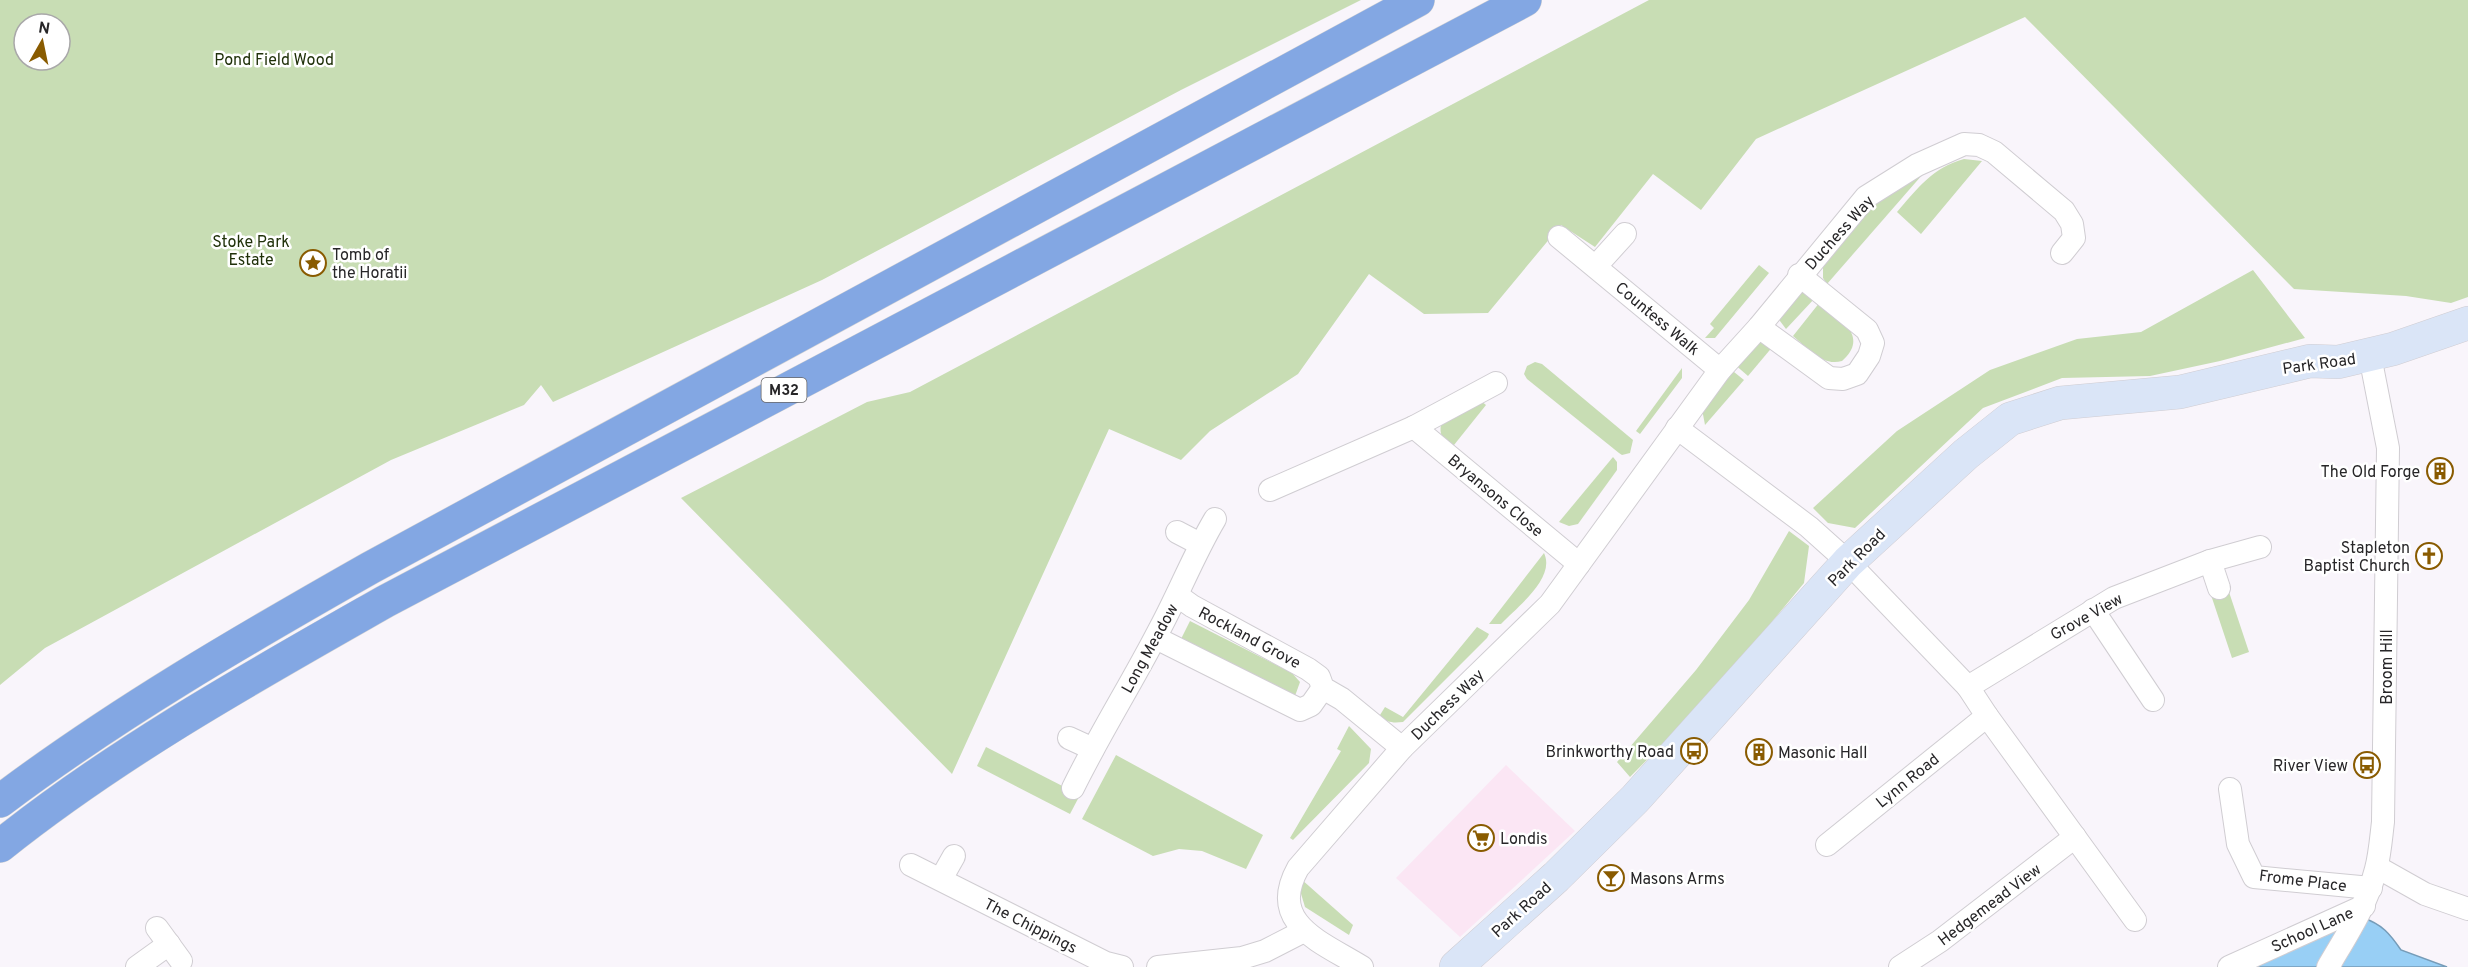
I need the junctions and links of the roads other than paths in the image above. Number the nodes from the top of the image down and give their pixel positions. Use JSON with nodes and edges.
{"nodes":[{"id":1,"x":1418,"y":0,"type":"edge"},
{"id":2,"x":1525,"y":0,"type":"edge"},
{"id":3,"x":1625,"y":234,"type":"dead end"},
{"id":4,"x":1559,"y":237,"type":"dead end"},
{"id":5,"x":2062,"y":253,"type":"dead end"},
{"id":6,"x":1596,"y":266,"type":"junction"},
{"id":7,"x":1799,"y":275,"type":"junction"},
{"id":8,"x":2468,"y":323,"type":"edge"},
{"id":9,"x":1759,"y":327,"type":"junction"},
{"id":10,"x":2370,"y":356,"type":"junction"},
{"id":11,"x":1720,"y":370,"type":"junction"},
{"id":12,"x":1496,"y":383,"type":"dead end"},
{"id":13,"x":1414,"y":427,"type":"junction"},
{"id":14,"x":1677,"y":428,"type":"junction"},
{"id":15,"x":1270,"y":490,"type":"dead end"},
{"id":16,"x":1215,"y":519,"type":"dead end"},
{"id":17,"x":1177,"y":532,"type":"dead end"},
{"id":18,"x":1200,"y":544,"type":"junction"},
{"id":19,"x":2260,"y":547,"type":"dead end"},
{"id":20,"x":2210,"y":561,"type":"junction"},
{"id":21,"x":1848,"y":562,"type":"junction"},
{"id":22,"x":1579,"y":564,"type":"junction"},
{"id":23,"x":2220,"y":588,"type":"dead end"},
{"id":24,"x":1178,"y":596,"type":"junction"},
{"id":25,"x":2093,"y":610,"type":"junction"},
{"id":26,"x":1156,"y":638,"type":"junction"},
{"id":27,"x":1968,"y":687,"type":"junction"},
{"id":28,"x":1323,"y":688,"type":"junction"},
{"id":29,"x":2153,"y":700,"type":"dead end"},
{"id":30,"x":1987,"y":716,"type":"junction"},
{"id":31,"x":1069,"y":738,"type":"dead end"},
{"id":32,"x":1093,"y":748,"type":"junction"},
{"id":33,"x":1402,"y":748,"type":"junction"},
{"id":34,"x":1073,"y":788,"type":"dead end"},
{"id":35,"x":2230,"y":789,"type":"dead end"},
{"id":36,"x":0,"y":801,"type":"edge"},
{"id":37,"x":2075,"y":837,"type":"junction"},
{"id":38,"x":1827,"y":845,"type":"dead end"},
{"id":39,"x":0,"y":846,"type":"edge"},
{"id":40,"x":954,"y":856,"type":"dead end"},
{"id":41,"x":911,"y":865,"type":"dead end"},
{"id":42,"x":941,"y":879,"type":"junction"},
{"id":43,"x":2367,"y":894,"type":"junction"},
{"id":44,"x":2468,"y":909,"type":"edge"},
{"id":45,"x":2135,"y":920,"type":"dead end"},
{"id":46,"x":1304,"y":930,"type":"junction"},
{"id":47,"x":169,"y":944,"type":"dead end"},
{"id":48,"x":137,"y":967,"type":"edge"},
{"id":49,"x":1122,"y":967,"type":"edge"},
{"id":50,"x":1158,"y":967,"type":"edge"},
{"id":51,"x":1362,"y":967,"type":"edge"},
{"id":52,"x":1456,"y":967,"type":"edge"},
{"id":53,"x":1900,"y":967,"type":"edge"},
{"id":54,"x":2229,"y":967,"type":"edge"},
{"id":55,"x":2328,"y":967,"type":"edge"}],
"edges":[{"from":1,"to":36,"type":"highway","number":"M32"},
{"from":2,"to":39,"type":"highway","number":"M32"},
{"from":3,"to":6,"type":"street"},
{"from":4,"to":6,"type":"street","name":"Countess Walk"},
{"from":5,"to":7,"type":"street","name":"Duchess Way"},
{"from":6,"to":11,"type":"street","name":"Countess Walk"},
{"from":7,"to":9,"type":"street","name":"Duchess Way"},
{"from":7,"to":9,"type":"street"},
{"from":8,"to":10,"type":"main road","name":"Park Road"},
{"from":9,"to":11,"type":"street","name":"Duchess Way"},
{"from":10,"to":21,"type":"main road","name":"Park Road"},
{"from":10,"to":43,"type":"street","name":"Broom Hill"},
{"from":11,"to":14,"type":"street","name":"Duchess Way"},
{"from":12,"to":13,"type":"street"},
{"from":13,"to":15,"type":"street"},
{"from":13,"to":22,"type":"street","name":"Bryansons Close"},
{"from":14,"to":21,"type":"street"},
{"from":14,"to":22,"type":"street","name":"Duchess Way"},
{"from":16,"to":18,"type":"street","name":"Long Meadow"},
{"from":17,"to":18,"type":"street"},
{"from":18,"to":24,"type":"street","name":"Long Meadow"},
{"from":19,"to":20,"type":"street","name":"Grove View"},
{"from":20,"to":23,"type":"street"},
{"from":20,"to":25,"type":"street","name":"Grove View"},
{"from":21,"to":27,"type":"street"},
{"from":21,"to":52,"type":"main road","name":"Park Road"},
{"from":22,"to":33,"type":"street","name":"Duchess Way"},
{"from":24,"to":26,"type":"street","name":"Long Meadow"},
{"from":24,"to":28,"type":"street","name":"Rockland Grove"},
{"from":25,"to":27,"type":"street","name":"Grove View"},
{"from":25,"to":29,"type":"street"},
{"from":26,"to":28,"type":"street"},
{"from":26,"to":32,"type":"street","name":"Long Meadow"},
{"from":27,"to":30,"type":"street"},
{"from":28,"to":33,"type":"street","name":"Rockland Grove"},
{"from":30,"to":37,"type":"street"},
{"from":30,"to":38,"type":"street","name":"Lynn Road"},
{"from":31,"to":32,"type":"street"},
{"from":32,"to":34,"type":"street","name":"Long Meadow"},
{"from":33,"to":46,"type":"street","name":"Duchess Way"},
{"from":35,"to":43,"type":"street","name":"Frome Place"},
{"from":37,"to":45,"type":"street"},
{"from":37,"to":53,"type":"street","name":"Hedgemead View"},
{"from":40,"to":42,"type":"street"},
{"from":41,"to":42,"type":"street","name":"The Chippings"},
{"from":42,"to":49,"type":"street","name":"The Chippings"},
{"from":43,"to":44,"type":"street"},
{"from":43,"to":54,"type":"street","name":"School Lane"},
{"from":43,"to":55,"type":"street","name":"Broom Hill"},
{"from":46,"to":50,"type":"street"},
{"from":46,"to":51,"type":"street","name":"Duchess Way"},
{"from":47,"to":48,"type":"street"}]}
